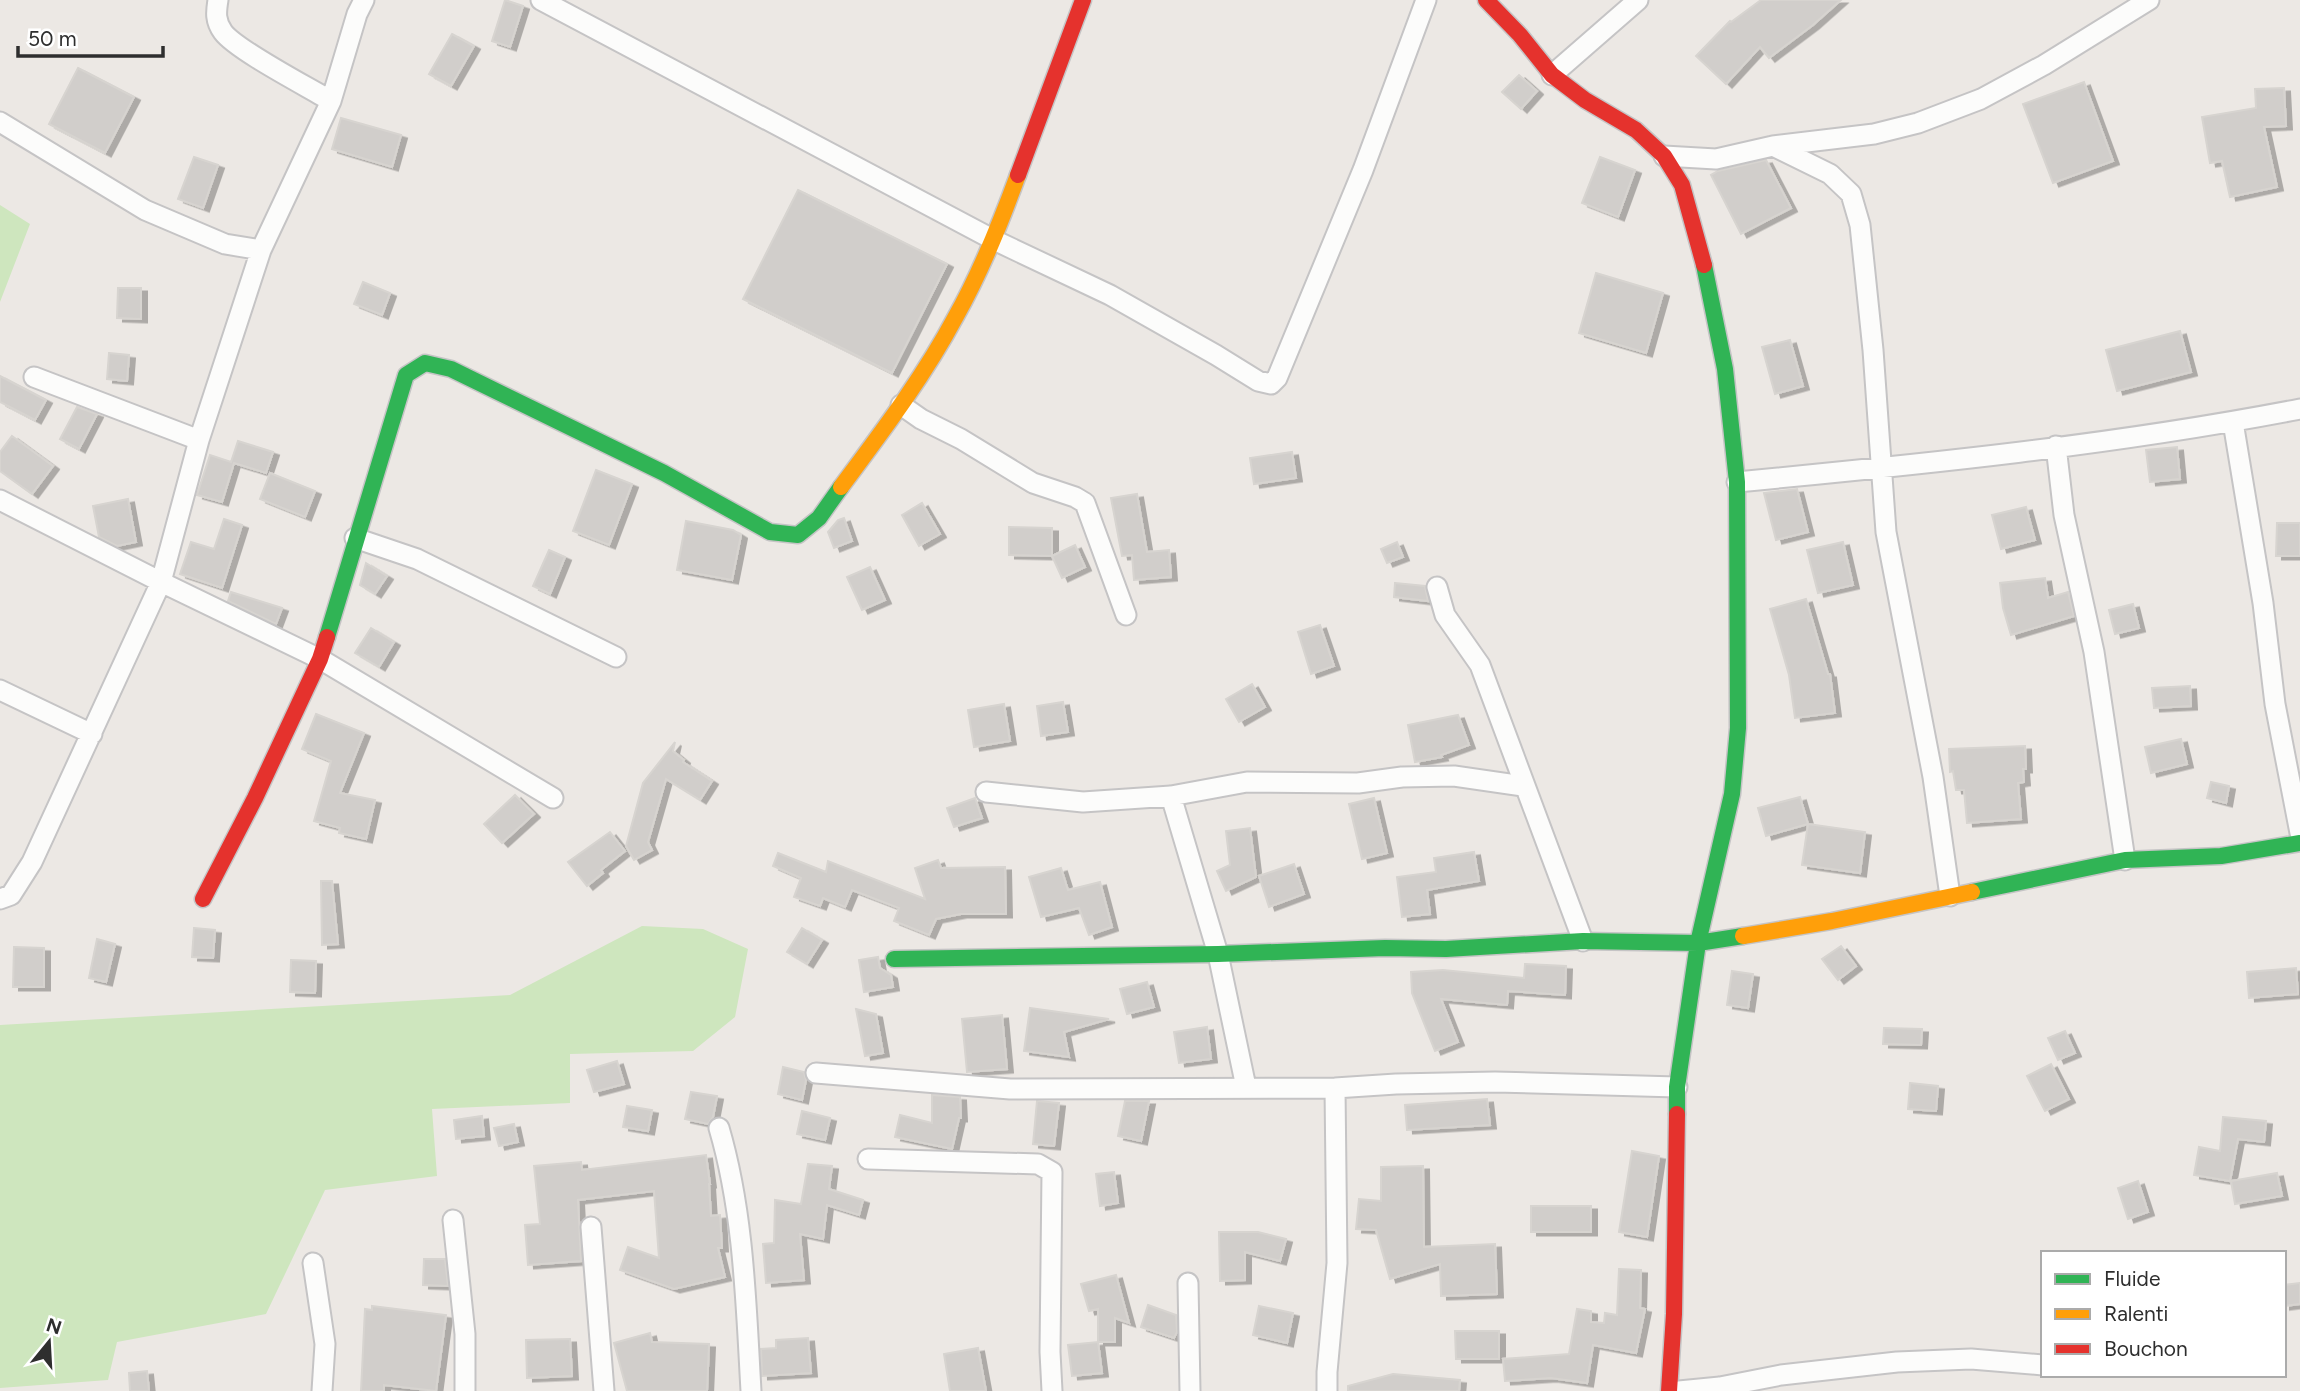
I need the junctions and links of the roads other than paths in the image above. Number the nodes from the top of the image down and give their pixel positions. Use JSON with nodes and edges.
{"nodes":[{"id":1,"x":218,"y":0,"type":"edge"},
{"id":2,"x":364,"y":0,"type":"edge"},
{"id":3,"x":541,"y":0,"type":"edge"},
{"id":4,"x":1083,"y":0,"type":"edge"},
{"id":5,"x":1426,"y":0,"type":"edge"},
{"id":6,"x":1486,"y":0,"type":"edge"},
{"id":7,"x":1638,"y":0,"type":"edge"},
{"id":8,"x":2149,"y":0,"type":"edge"},
{"id":9,"x":1552,"y":75,"type":"junction"},
{"id":10,"x":331,"y":101,"type":"junction"},
{"id":11,"x":0,"y":122,"type":"edge"},
{"id":12,"x":1773,"y":146,"type":"junction"},
{"id":13,"x":1664,"y":156,"type":"junction"},
{"id":14,"x":994,"y":240,"type":"junction"},
{"id":15,"x":261,"y":250,"type":"junction"},
{"id":16,"x":34,"y":377,"type":"dead end"},
{"id":17,"x":901,"y":405,"type":"junction"},
{"id":18,"x":2300,"y":409,"type":"edge"},
{"id":19,"x":2233,"y":422,"type":"junction"},
{"id":20,"x":199,"y":440,"type":"junction"},
{"id":21,"x":2056,"y":446,"type":"junction"},
{"id":22,"x":1880,"y":468,"type":"junction"},
{"id":23,"x":1737,"y":482,"type":"junction"},
{"id":24,"x":0,"y":500,"type":"edge"},
{"id":25,"x":355,"y":538,"type":"junction"},
{"id":26,"x":161,"y":582,"type":"junction"},
{"id":27,"x":1437,"y":587,"type":"dead end"},
{"id":28,"x":1126,"y":615,"type":"dead end"},
{"id":29,"x":615,"y":657,"type":"dead end"},
{"id":30,"x":320,"y":659,"type":"junction"},
{"id":31,"x":0,"y":691,"type":"edge"},
{"id":32,"x":92,"y":734,"type":"junction"},
{"id":33,"x":1523,"y":786,"type":"junction"},
{"id":34,"x":986,"y":792,"type":"dead end"},
{"id":35,"x":1171,"y":796,"type":"junction"},
{"id":36,"x":553,"y":798,"type":"dead end"},
{"id":37,"x":2300,"y":833,"type":"edge"},
{"id":38,"x":2300,"y":843,"type":"edge"},
{"id":39,"x":2125,"y":860,"type":"junction"},
{"id":40,"x":1950,"y":896,"type":"junction"},
{"id":41,"x":0,"y":899,"type":"edge"},
{"id":42,"x":203,"y":899,"type":"dead end"},
{"id":43,"x":1583,"y":941,"type":"junction"},
{"id":44,"x":1698,"y":943,"type":"junction"},
{"id":45,"x":1218,"y":954,"type":"junction"},
{"id":46,"x":894,"y":959,"type":"dead end"},
{"id":47,"x":816,"y":1073,"type":"dead end"},
{"id":48,"x":1246,"y":1087,"type":"junction"},
{"id":49,"x":1677,"y":1087,"type":"junction"},
{"id":50,"x":1335,"y":1088,"type":"junction"},
{"id":51,"x":719,"y":1128,"type":"dead end"},
{"id":52,"x":868,"y":1158,"type":"dead end"},
{"id":53,"x":453,"y":1220,"type":"dead end"},
{"id":54,"x":591,"y":1227,"type":"dead end"},
{"id":55,"x":313,"y":1263,"type":"dead end"},
{"id":56,"x":1188,"y":1283,"type":"dead end"},
{"id":57,"x":2041,"y":1365,"type":"edge"},
{"id":58,"x":322,"y":1391,"type":"edge"},
{"id":59,"x":465,"y":1391,"type":"edge"},
{"id":60,"x":604,"y":1391,"type":"edge"},
{"id":61,"x":751,"y":1391,"type":"edge"},
{"id":62,"x":1052,"y":1391,"type":"edge"},
{"id":63,"x":1190,"y":1391,"type":"edge"},
{"id":64,"x":1327,"y":1391,"type":"edge"},
{"id":65,"x":1669,"y":1391,"type":"edge"},
{"id":66,"x":1679,"y":1391,"type":"edge"}],
"edges":[{"from":1,"to":10,"type":"street"},
{"from":2,"to":10,"type":"street"},
{"from":3,"to":14,"type":"street"},
{"from":4,"to":14,"type":"street"},
{"from":5,"to":14,"type":"street"},
{"from":6,"to":9,"type":"street"},
{"from":7,"to":9,"type":"street"},
{"from":8,"to":12,"type":"street"},
{"from":9,"to":13,"type":"street"},
{"from":10,"to":15,"type":"street"},
{"from":11,"to":15,"type":"street"},
{"from":12,"to":13,"type":"street"},
{"from":12,"to":22,"type":"street"},
{"from":13,"to":23,"type":"street"},
{"from":14,"to":17,"type":"street"},
{"from":15,"to":20,"type":"street"},
{"from":16,"to":20,"type":"street"},
{"from":17,"to":25,"type":"street"},
{"from":17,"to":28,"type":"street"},
{"from":18,"to":19,"type":"street"},
{"from":19,"to":21,"type":"street"},
{"from":19,"to":37,"type":"street"},
{"from":20,"to":26,"type":"street"},
{"from":21,"to":22,"type":"street"},
{"from":21,"to":39,"type":"street"},
{"from":22,"to":23,"type":"street"},
{"from":22,"to":40,"type":"street"},
{"from":23,"to":44,"type":"street"},
{"from":24,"to":26,"type":"street"},
{"from":25,"to":29,"type":"street"},
{"from":25,"to":30,"type":"street"},
{"from":26,"to":30,"type":"street"},
{"from":26,"to":32,"type":"street"},
{"from":27,"to":33,"type":"street"},
{"from":30,"to":36,"type":"street"},
{"from":30,"to":42,"type":"street"},
{"from":31,"to":32,"type":"street"},
{"from":32,"to":41,"type":"street"},
{"from":33,"to":35,"type":"street"},
{"from":33,"to":43,"type":"street"},
{"from":34,"to":35,"type":"street"},
{"from":35,"to":45,"type":"street"},
{"from":38,"to":39,"type":"street"},
{"from":39,"to":40,"type":"street"},
{"from":40,"to":44,"type":"street"},
{"from":43,"to":44,"type":"street"},
{"from":43,"to":45,"type":"street"},
{"from":44,"to":49,"type":"street"},
{"from":45,"to":46,"type":"street"},
{"from":45,"to":48,"type":"street"},
{"from":47,"to":48,"type":"street"},
{"from":48,"to":50,"type":"street"},
{"from":49,"to":50,"type":"street"},
{"from":49,"to":65,"type":"street"},
{"from":50,"to":64,"type":"street"},
{"from":51,"to":61,"type":"street"},
{"from":52,"to":62,"type":"street"},
{"from":53,"to":59,"type":"street"},
{"from":54,"to":60,"type":"street"},
{"from":55,"to":58,"type":"street"},
{"from":56,"to":63,"type":"street"},
{"from":57,"to":66,"type":"street"}]}
